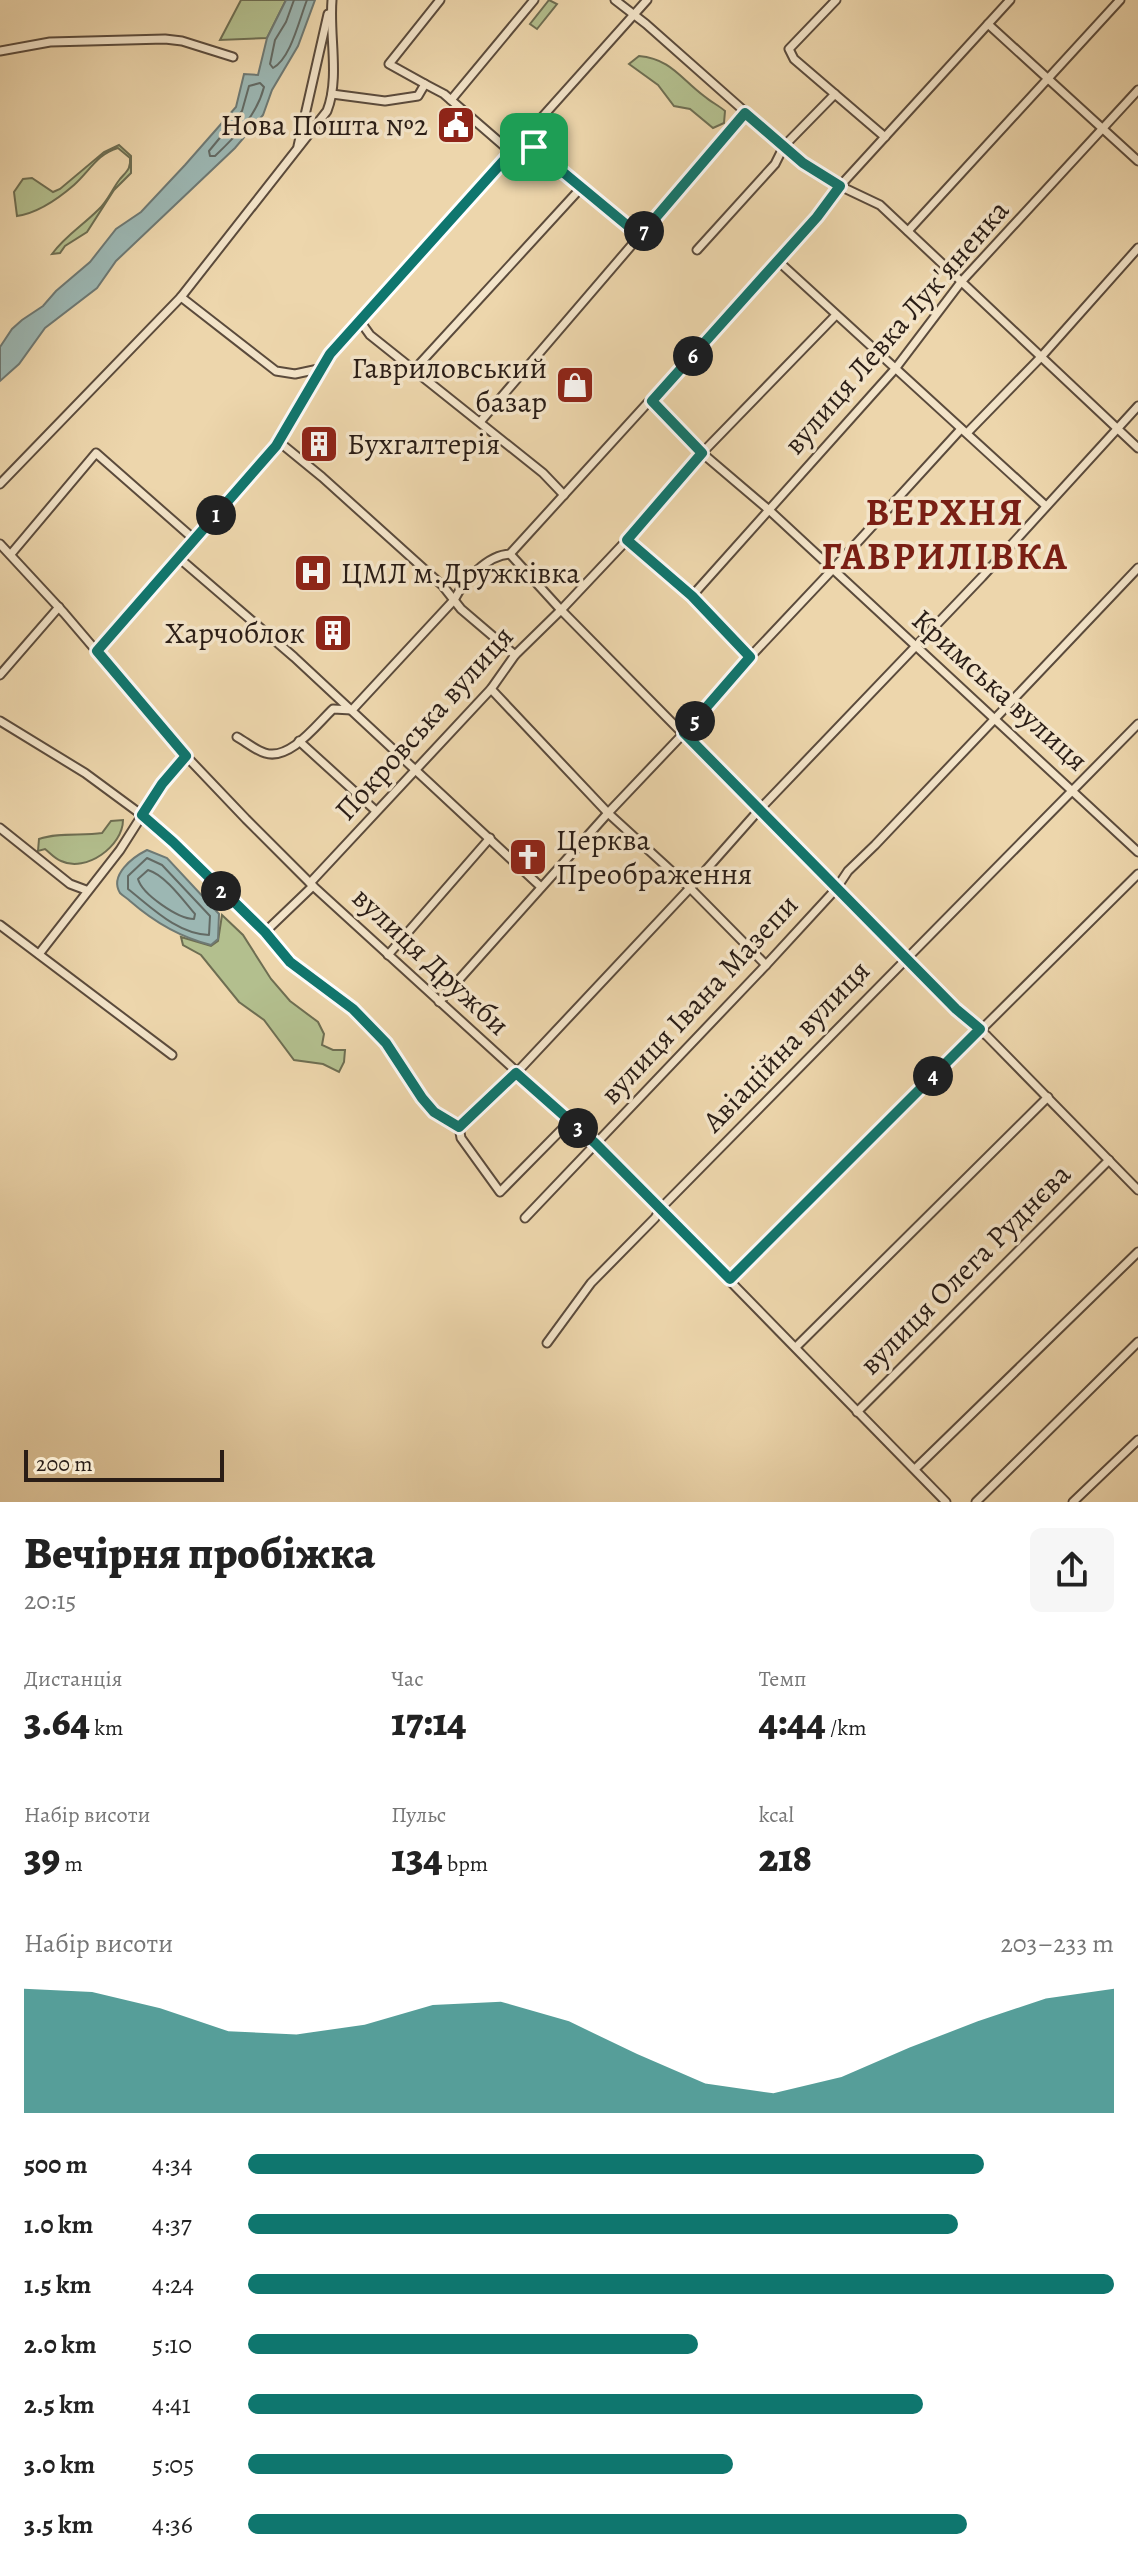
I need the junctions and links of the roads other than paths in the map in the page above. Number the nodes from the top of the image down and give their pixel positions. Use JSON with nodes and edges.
{"nodes":[{"id":1,"x":332,"y":0,"type":"edge"},
{"id":2,"x":534,"y":0,"type":"edge"},
{"id":3,"x":615,"y":0,"type":"edge"},
{"id":4,"x":647,"y":0,"type":"edge"},
{"id":5,"x":836,"y":0,"type":"edge"},
{"id":6,"x":1010,"y":0,"type":"edge"},
{"id":7,"x":1120,"y":0,"type":"edge"},
{"id":8,"x":438,"y":1,"type":"edge"},
{"id":9,"x":634,"y":15,"type":"junction"},
{"id":10,"x":988,"y":24,"type":"junction"},
{"id":11,"x":0,"y":51,"type":"edge"},
{"id":12,"x":233,"y":57,"type":"dead end"},
{"id":13,"x":1048,"y":78,"type":"junction"},
{"id":14,"x":425,"y":84,"type":"junction"},
{"id":15,"x":1138,"y":90,"type":"edge"},
{"id":16,"x":332,"y":94,"type":"junction"},
{"id":17,"x":835,"y":94,"type":"junction"},
{"id":18,"x":447,"y":97,"type":"junction"},
{"id":19,"x":745,"y":113,"type":"junction"},
{"id":20,"x":1103,"y":129,"type":"junction"},
{"id":21,"x":885,"y":137,"type":"junction"},
{"id":22,"x":523,"y":139,"type":"junction"},
{"id":23,"x":784,"y":146,"type":"junction"},
{"id":24,"x":297,"y":150,"type":"junction"},
{"id":25,"x":511,"y":152,"type":"junction"},
{"id":26,"x":1138,"y":161,"type":"edge"},
{"id":27,"x":555,"y":164,"type":"junction"},
{"id":28,"x":840,"y":186,"type":"junction"},
{"id":29,"x":579,"y":190,"type":"junction"},
{"id":30,"x":908,"y":231,"type":"junction"},
{"id":31,"x":639,"y":237,"type":"junction"},
{"id":32,"x":1138,"y":248,"type":"edge"},
{"id":33,"x":697,"y":250,"type":"dead end"},
{"id":34,"x":778,"y":261,"type":"junction"},
{"id":35,"x":961,"y":282,"type":"junction"},
{"id":36,"x":181,"y":297,"type":"junction"},
{"id":37,"x":836,"y":315,"type":"junction"},
{"id":38,"x":360,"y":321,"type":"junction"},
{"id":39,"x":1041,"y":357,"type":"junction"},
{"id":40,"x":323,"y":368,"type":"junction"},
{"id":41,"x":895,"y":369,"type":"junction"},
{"id":42,"x":414,"y":370,"type":"junction"},
{"id":43,"x":652,"y":401,"type":"junction"},
{"id":44,"x":1138,"y":406,"type":"edge"},
{"id":45,"x":480,"y":422,"type":"junction"},
{"id":46,"x":1117,"y":429,"type":"junction"},
{"id":47,"x":964,"y":431,"type":"junction"},
{"id":48,"x":278,"y":441,"type":"junction"},
{"id":49,"x":1138,"y":448,"type":"edge"},
{"id":50,"x":702,"y":453,"type":"junction"},
{"id":51,"x":0,"y":484,"type":"edge"},
{"id":52,"x":564,"y":495,"type":"junction"},
{"id":53,"x":1046,"y":506,"type":"junction"},
{"id":54,"x":769,"y":510,"type":"junction"},
{"id":55,"x":195,"y":540,"type":"junction"},
{"id":56,"x":627,"y":540,"type":"junction"},
{"id":57,"x":0,"y":544,"type":"edge"},
{"id":58,"x":11,"y":554,"type":"junction"},
{"id":59,"x":510,"y":554,"type":"junction"},
{"id":60,"x":179,"y":558,"type":"junction"},
{"id":61,"x":1138,"y":568,"type":"edge"},
{"id":62,"x":833,"y":569,"type":"junction"},
{"id":63,"x":692,"y":596,"type":"junction"},
{"id":64,"x":454,"y":600,"type":"junction"},
{"id":65,"x":59,"y":607,"type":"junction"},
{"id":66,"x":561,"y":610,"type":"junction"},
{"id":67,"x":916,"y":645,"type":"junction"},
{"id":68,"x":97,"y":651,"type":"junction"},
{"id":69,"x":515,"y":655,"type":"junction"},
{"id":70,"x":750,"y":657,"type":"junction"},
{"id":71,"x":0,"y":675,"type":"edge"},
{"id":72,"x":491,"y":689,"type":"junction"},
{"id":73,"x":352,"y":710,"type":"junction"},
{"id":74,"x":994,"y":718,"type":"junction"},
{"id":75,"x":0,"y":721,"type":"edge"},
{"id":76,"x":1138,"y":724,"type":"edge"},
{"id":77,"x":684,"y":733,"type":"junction"},
{"id":78,"x":237,"y":737,"type":"dead end"},
{"id":79,"x":299,"y":741,"type":"junction"},
{"id":80,"x":186,"y":756,"type":"junction"},
{"id":81,"x":416,"y":768,"type":"junction"},
{"id":82,"x":1074,"y":790,"type":"junction"},
{"id":83,"x":759,"y":810,"type":"junction"},
{"id":84,"x":376,"y":811,"type":"junction"},
{"id":85,"x":608,"y":813,"type":"junction"},
{"id":86,"x":142,"y":815,"type":"junction"},
{"id":87,"x":0,"y":828,"type":"edge"},
{"id":88,"x":490,"y":838,"type":"junction"},
{"id":89,"x":1138,"y":852,"type":"edge"},
{"id":90,"x":1138,"y":874,"type":"edge"},
{"id":91,"x":312,"y":884,"type":"junction"},
{"id":92,"x":541,"y":887,"type":"junction"},
{"id":93,"x":690,"y":888,"type":"junction"},
{"id":94,"x":836,"y":889,"type":"junction"},
{"id":95,"x":86,"y":890,"type":"junction"},
{"id":96,"x":0,"y":925,"type":"edge"},
{"id":97,"x":265,"y":932,"type":"junction"},
{"id":98,"x":39,"y":954,"type":"junction"},
{"id":99,"x":388,"y":955,"type":"junction"},
{"id":100,"x":905,"y":958,"type":"junction"},
{"id":101,"x":766,"y":965,"type":"junction"},
{"id":102,"x":439,"y":1002,"type":"junction"},
{"id":103,"x":980,"y":1029,"type":"junction"},
{"id":104,"x":172,"y":1055,"type":"dead end"},
{"id":105,"x":516,"y":1073,"type":"junction"},
{"id":106,"x":1048,"y":1097,"type":"junction"},
{"id":107,"x":570,"y":1121,"type":"junction"},
{"id":108,"x":459,"y":1127,"type":"junction"},
{"id":109,"x":595,"y":1143,"type":"junction"},
{"id":110,"x":1109,"y":1160,"type":"junction"},
{"id":111,"x":1138,"y":1190,"type":"edge"},
{"id":112,"x":661,"y":1208,"type":"junction"},
{"id":113,"x":525,"y":1218,"type":"dead end"},
{"id":114,"x":1138,"y":1252,"type":"edge"},
{"id":115,"x":730,"y":1279,"type":"junction"},
{"id":116,"x":1138,"y":1342,"type":"edge"},
{"id":117,"x":547,"y":1343,"type":"dead end"},
{"id":118,"x":796,"y":1347,"type":"junction"},
{"id":119,"x":856,"y":1412,"type":"junction"},
{"id":120,"x":1138,"y":1440,"type":"edge"},
{"id":121,"x":915,"y":1469,"type":"junction"},
{"id":122,"x":946,"y":1502,"type":"edge"},
{"id":123,"x":976,"y":1502,"type":"edge"},
{"id":124,"x":1073,"y":1502,"type":"edge"}],
"edges":[{"from":1,"to":16,"type":"street"},
{"from":1,"to":24,"type":"street"},
{"from":2,"to":18,"type":"street"},
{"from":3,"to":9,"type":"street"},
{"from":4,"to":9,"type":"street"},
{"from":5,"to":17,"type":"street"},
{"from":6,"to":10,"type":"street"},
{"from":7,"to":13,"type":"street"},
{"from":8,"to":14,"type":"street"},
{"from":9,"to":19,"type":"street"},
{"from":9,"to":22,"type":"street"},
{"from":10,"to":13,"type":"street"},
{"from":10,"to":21,"type":"street"},
{"from":11,"to":12,"type":"street"},
{"from":13,"to":20,"type":"street"},
{"from":13,"to":30,"type":"street"},
{"from":14,"to":16,"type":"street"},
{"from":14,"to":18,"type":"street"},
{"from":15,"to":20,"type":"street","name":"вулиця Левка Лук'яненка"},
{"from":16,"to":24,"type":"street"},
{"from":17,"to":21,"type":"street"},
{"from":17,"to":23,"type":"street"},
{"from":18,"to":25,"type":"street"},
{"from":19,"to":23,"type":"street"},
{"from":19,"to":31,"type":"street"},
{"from":20,"to":26,"type":"street"},
{"from":20,"to":35,"type":"street","name":"вулиця Левка Лук'яненка"},
{"from":21,"to":28,"type":"street"},
{"from":22,"to":25,"type":"street"},
{"from":22,"to":27,"type":"street"},
{"from":23,"to":28,"type":"street"},
{"from":23,"to":33,"type":"street"},
{"from":24,"to":36,"type":"street"},
{"from":25,"to":38,"type":"street"},
{"from":27,"to":29,"type":"street"},
{"from":27,"to":31,"type":"street"},
{"from":28,"to":30,"type":"street"},
{"from":28,"to":34,"type":"street"},
{"from":29,"to":31,"type":"street"},
{"from":29,"to":42,"type":"street"},
{"from":30,"to":35,"type":"street"},
{"from":31,"to":45,"type":"street"},
{"from":32,"to":39,"type":"street"},
{"from":34,"to":37,"type":"street"},
{"from":34,"to":43,"type":"street"},
{"from":35,"to":39,"type":"street"},
{"from":35,"to":41,"type":"street","name":"вулиця Левка Лук'яненка"},
{"from":36,"to":40,"type":"street"},
{"from":36,"to":51,"type":"street"},
{"from":37,"to":41,"type":"street"},
{"from":37,"to":50,"type":"street","name":"Покровська вулиця"},
{"from":38,"to":40,"type":"street"},
{"from":38,"to":42,"type":"street"},
{"from":39,"to":46,"type":"street"},
{"from":39,"to":47,"type":"street"},
{"from":40,"to":48,"type":"street"},
{"from":41,"to":47,"type":"street"},
{"from":41,"to":54,"type":"street","name":"вулиця Левка Лук'яненка"},
{"from":42,"to":45,"type":"street"},
{"from":43,"to":50,"type":"street","name":"Кримська вулиця"},
{"from":43,"to":52,"type":"street"},
{"from":44,"to":46,"type":"street"},
{"from":45,"to":52,"type":"street"},
{"from":46,"to":49,"type":"street"},
{"from":46,"to":53,"type":"street"},
{"from":47,"to":53,"type":"street"},
{"from":47,"to":62,"type":"street"},
{"from":48,"to":55,"type":"street"},
{"from":48,"to":64,"type":"street"},
{"from":50,"to":54,"type":"street","name":"Кримська вулиця"},
{"from":50,"to":56,"type":"street","name":"Покровська вулиця"},
{"from":52,"to":59,"type":"street"},
{"from":53,"to":67,"type":"street"},
{"from":54,"to":62,"type":"street","name":"Кримська вулиця"},
{"from":54,"to":63,"type":"street","name":"вулиця Левка Лук'яненка"},
{"from":55,"to":58,"type":"street"},
{"from":55,"to":60,"type":"street"},
{"from":56,"to":63,"type":"street"},
{"from":56,"to":66,"type":"street","name":"Покровська вулиця"},
{"from":57,"to":58,"type":"street","name":"вулиця Дружби"},
{"from":58,"to":65,"type":"street","name":"вулиця Дружби"},
{"from":59,"to":64,"type":"street"},
{"from":59,"to":66,"type":"street"},
{"from":60,"to":68,"type":"street"},
{"from":60,"to":73,"type":"street"},
{"from":61,"to":74,"type":"street","name":"вулиця Івана Мазепи"},
{"from":62,"to":67,"type":"street","name":"Кримська вулиця"},
{"from":62,"to":70,"type":"street"},
{"from":63,"to":70,"type":"street"},
{"from":64,"to":69,"type":"street"},
{"from":64,"to":73,"type":"street"},
{"from":65,"to":68,"type":"street","name":"вулиця Дружби"},
{"from":65,"to":71,"type":"street"},
{"from":66,"to":69,"type":"street","name":"Покровська вулиця"},
{"from":66,"to":77,"type":"street"},
{"from":67,"to":74,"type":"street","name":"Кримська вулиця"},
{"from":67,"to":83,"type":"street"},
{"from":68,"to":80,"type":"street","name":"вулиця Дружби"},
{"from":69,"to":72,"type":"street","name":"Покровська вулиця"},
{"from":70,"to":77,"type":"street"},
{"from":72,"to":81,"type":"street","name":"Покровська вулиця"},
{"from":72,"to":85,"type":"street"},
{"from":73,"to":79,"type":"street"},
{"from":73,"to":81,"type":"street"},
{"from":74,"to":82,"type":"street","name":"Кримська вулиця"},
{"from":74,"to":94,"type":"street","name":"вулиця Івана Мазепи"},
{"from":75,"to":86,"type":"street"},
{"from":76,"to":82,"type":"street","name":"Авіаційна вулиця"},
{"from":77,"to":83,"type":"street"},
{"from":77,"to":85,"type":"street"},
{"from":78,"to":79,"type":"street"},
{"from":79,"to":84,"type":"street"},
{"from":80,"to":86,"type":"street"},
{"from":80,"to":91,"type":"street","name":"вулиця Дружби"},
{"from":81,"to":84,"type":"street","name":"Покровська вулиця"},
{"from":81,"to":88,"type":"street"},
{"from":82,"to":89,"type":"street","name":"Кримська вулиця"},
{"from":82,"to":100,"type":"street","name":"Авіаційна вулиця"},
{"from":83,"to":93,"type":"street"},
{"from":83,"to":94,"type":"street"},
{"from":84,"to":91,"type":"street","name":"Покровська вулиця"},
{"from":85,"to":92,"type":"street"},
{"from":85,"to":93,"type":"street"},
{"from":86,"to":95,"type":"street"},
{"from":86,"to":97,"type":"street"},
{"from":87,"to":95,"type":"street"},
{"from":88,"to":92,"type":"street"},
{"from":88,"to":99,"type":"street"},
{"from":90,"to":103,"type":"street"},
{"from":91,"to":97,"type":"street","name":"Покровська вулиця"},
{"from":91,"to":99,"type":"street","name":"вулиця Дружби"},
{"from":92,"to":102,"type":"street"},
{"from":93,"to":101,"type":"street"},
{"from":93,"to":105,"type":"street"},
{"from":94,"to":100,"type":"street"},
{"from":94,"to":101,"type":"street","name":"вулиця Івана Мазепи"},
{"from":95,"to":98,"type":"street"},
{"from":96,"to":98,"type":"street"},
{"from":97,"to":108,"type":"street"},
{"from":98,"to":104,"type":"street"},
{"from":99,"to":102,"type":"street","name":"вулиця Дружби"},
{"from":100,"to":103,"type":"street"},
{"from":100,"to":112,"type":"street","name":"Авіаційна вулиця"},
{"from":101,"to":109,"type":"street","name":"вулиця Івана Мазепи"},
{"from":102,"to":105,"type":"street","name":"вулиця Дружби"},
{"from":103,"to":106,"type":"street"},
{"from":103,"to":115,"type":"street"},
{"from":105,"to":107,"type":"street","name":"вулиця Дружби"},
{"from":105,"to":108,"type":"street"},
{"from":106,"to":110,"type":"street"},
{"from":106,"to":118,"type":"street"},
{"from":107,"to":108,"type":"street"},
{"from":107,"to":109,"type":"street","name":"вулиця Дружби"},
{"from":109,"to":112,"type":"street","name":"вулиця Дружби"},
{"from":109,"to":113,"type":"street","name":"вулиця Івана Мазепи"},
{"from":110,"to":111,"type":"street"},
{"from":110,"to":119,"type":"street","name":"вулиця Олега Руднєва"},
{"from":112,"to":115,"type":"street","name":"вулиця Дружби"},
{"from":112,"to":117,"type":"street","name":"Авіаційна вулиця"},
{"from":114,"to":121,"type":"street"},
{"from":115,"to":118,"type":"street","name":"вулиця Дружби"},
{"from":116,"to":123,"type":"street"},
{"from":118,"to":119,"type":"street","name":"вулиця Дружби"},
{"from":119,"to":121,"type":"street","name":"вулиця Дружби"},
{"from":120,"to":124,"type":"street"},
{"from":121,"to":122,"type":"street","name":"вулиця Дружби"}]}
